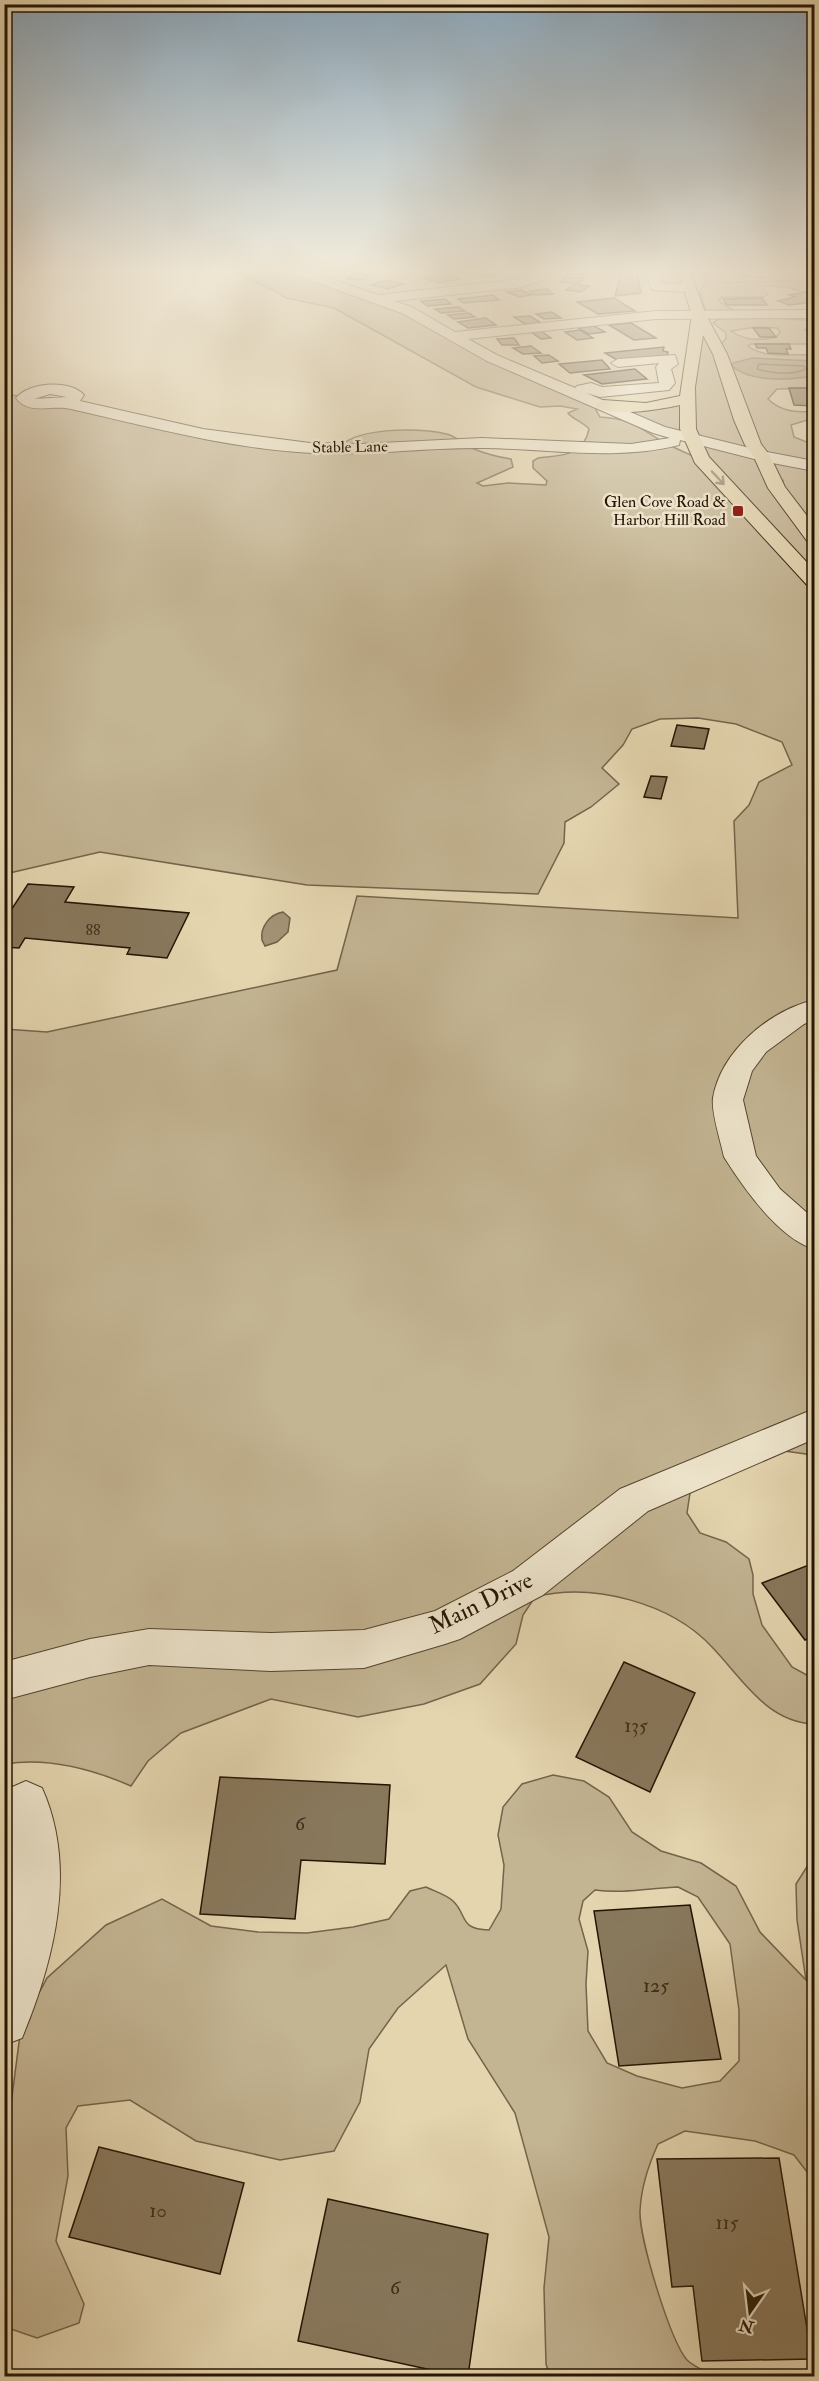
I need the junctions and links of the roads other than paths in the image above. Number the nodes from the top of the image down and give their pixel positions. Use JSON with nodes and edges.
{"nodes":[{"id":1,"x":544,"y":380,"type":"edge"},
{"id":2,"x":667,"y":380,"type":"edge"},
{"id":3,"x":689,"y":380,"type":"edge"},
{"id":4,"x":729,"y":380,"type":"edge"},
{"id":5,"x":664,"y":387,"type":"junction"},
{"id":6,"x":569,"y":391,"type":"junction"},
{"id":7,"x":4,"y":395,"type":"edge"},
{"id":8,"x":688,"y":396,"type":"junction"},
{"id":9,"x":603,"y":405,"type":"junction"},
{"id":10,"x":621,"y":414,"type":"junction"},
{"id":11,"x":643,"y":423,"type":"junction"},
{"id":12,"x":690,"y":434,"type":"junction"},
{"id":13,"x":673,"y":442,"type":"junction"},
{"id":14,"x":757,"y":451,"type":"junction"},
{"id":15,"x":701,"y":459,"type":"junction"},
{"id":16,"x":814,"y":459,"type":"edge"},
{"id":17,"x":814,"y":467,"type":"edge"},
{"id":18,"x":777,"y":488,"type":"junction"},
{"id":19,"x":814,"y":537,"type":"edge"},
{"id":20,"x":814,"y":581,"type":"edge"},
{"id":21,"x":814,"y":1009,"type":"edge"},
{"id":22,"x":814,"y":1237,"type":"edge"},
{"id":23,"x":814,"y":1423,"type":"edge"},
{"id":24,"x":4,"y":1681,"type":"edge"},
{"id":25,"x":26,"y":1803,"type":"dead end"},
{"id":26,"x":4,"y":2020,"type":"edge"}],
"edges":[{"from":1,"to":6,"type":"street"},
{"from":2,"to":5,"type":"street"},
{"from":3,"to":8,"type":"main road"},
{"from":4,"to":14,"type":"main road"},
{"from":5,"to":6,"type":"street"},
{"from":5,"to":8,"type":"street"},
{"from":6,"to":9,"type":"street"},
{"from":7,"to":13,"type":"street","name":"Stable Lane"},
{"from":8,"to":9,"type":"main road"},
{"from":8,"to":12,"type":"main road"},
{"from":9,"to":10,"type":"street"},
{"from":10,"to":11,"type":"street"},
{"from":10,"to":12,"type":"street"},
{"from":11,"to":12,"type":"street"},
{"from":11,"to":13,"type":"street"},
{"from":12,"to":14,"type":"street"},
{"from":12,"to":15,"type":"main road"},
{"from":13,"to":15,"type":"street"},
{"from":14,"to":16,"type":"street"},
{"from":14,"to":17,"type":"street"},
{"from":14,"to":18,"type":"main road"},
{"from":15,"to":20,"type":"main road","one_way":true},
{"from":17,"to":18,"type":"street"},
{"from":18,"to":19,"type":"main road"},
{"from":21,"to":22,"type":"street"},
{"from":23,"to":24,"type":"street","name":"Main Drive"},
{"from":25,"to":26,"type":"street"}]}
